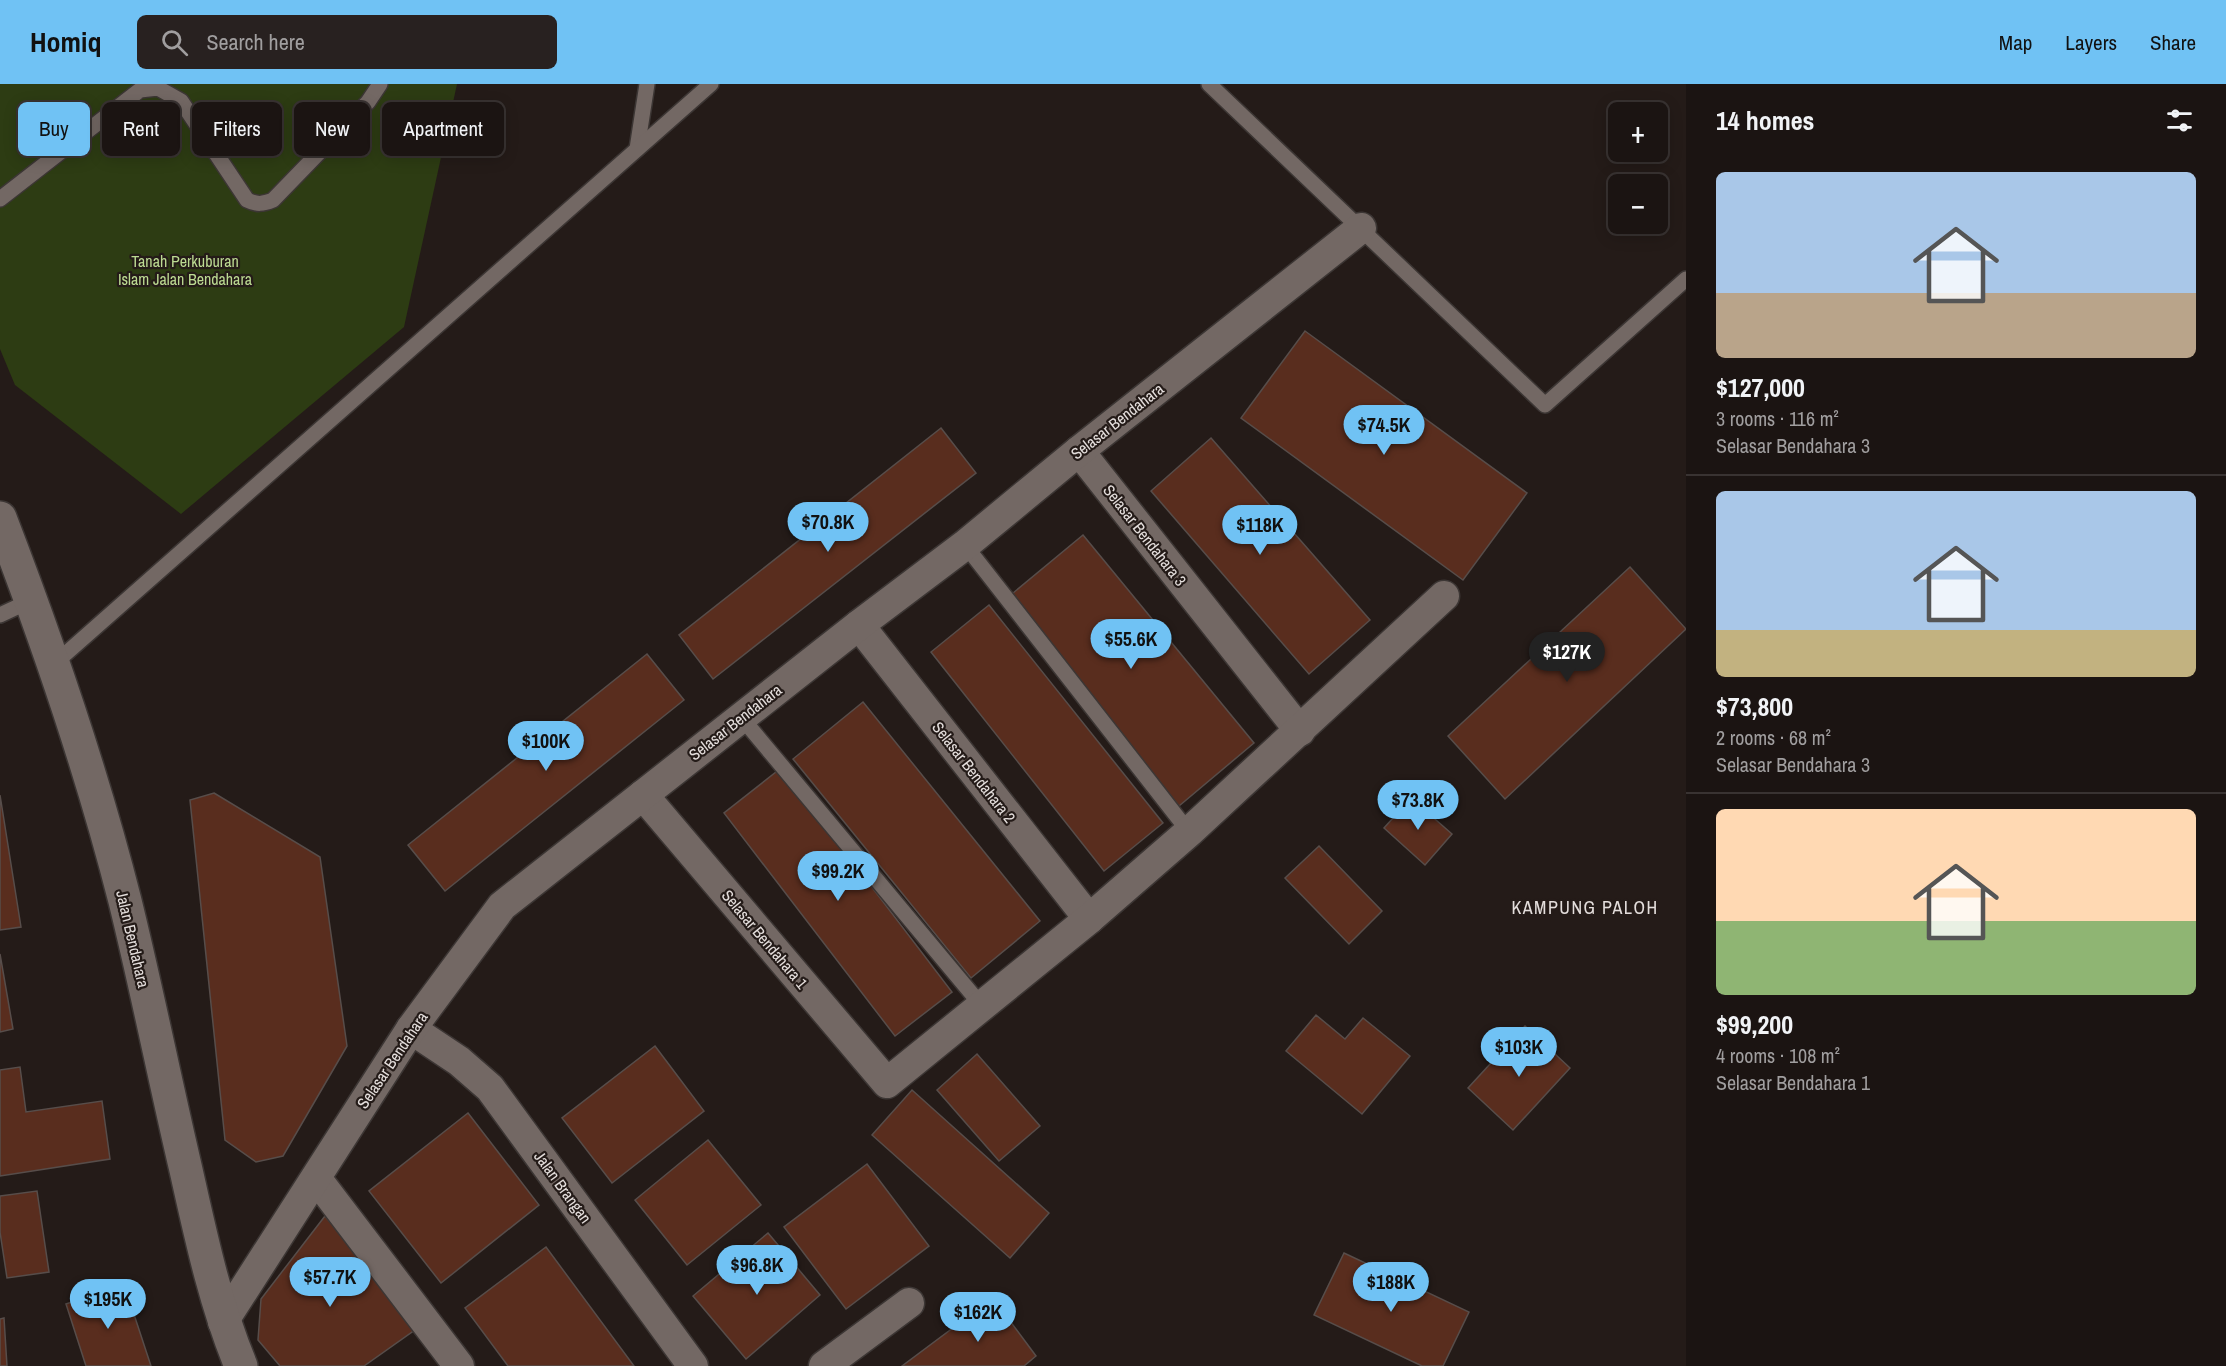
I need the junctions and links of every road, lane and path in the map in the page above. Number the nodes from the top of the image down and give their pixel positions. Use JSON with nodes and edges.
{"nodes":[{"id":1,"x":380,"y":84,"type":"edge"},
{"id":2,"x":647,"y":84,"type":"edge"},
{"id":3,"x":711,"y":84,"type":"edge"},
{"id":4,"x":1209,"y":84,"type":"edge"},
{"id":5,"x":637,"y":149,"type":"junction"},
{"id":6,"x":0,"y":199,"type":"edge"},
{"id":7,"x":1361,"y":228,"type":"junction"},
{"id":8,"x":1686,"y":279,"type":"edge"},
{"id":9,"x":1079,"y":451,"type":"junction"},
{"id":10,"x":0,"y":518,"type":"edge"},
{"id":11,"x":964,"y":545,"type":"junction"},
{"id":12,"x":1444,"y":596,"type":"dead end"},
{"id":13,"x":32,"y":600,"type":"junction"},
{"id":14,"x":0,"y":615,"type":"edge"},
{"id":15,"x":858,"y":625,"type":"junction"},
{"id":16,"x":54,"y":664,"type":"junction"},
{"id":17,"x":741,"y":717,"type":"junction"},
{"id":18,"x":1300,"y":731,"type":"junction"},
{"id":19,"x":643,"y":795,"type":"junction"},
{"id":20,"x":1188,"y":832,"type":"junction"},
{"id":21,"x":1089,"y":919,"type":"junction"},
{"id":22,"x":982,"y":1006,"type":"junction"},
{"id":23,"x":411,"y":1029,"type":"junction"},
{"id":24,"x":316,"y":1178,"type":"junction"},
{"id":25,"x":909,"y":1304,"type":"dead end"},
{"id":26,"x":223,"y":1322,"type":"junction"},
{"id":27,"x":241,"y":1366,"type":"edge"},
{"id":28,"x":459,"y":1366,"type":"edge"},
{"id":29,"x":693,"y":1366,"type":"edge"},
{"id":30,"x":824,"y":1366,"type":"edge"}],
"edges":[{"from":1,"to":6,"type":"lane"},
{"from":2,"to":5,"type":"lane"},
{"from":3,"to":5,"type":"lane"},
{"from":4,"to":7,"type":"lane"},
{"from":5,"to":16,"type":"lane"},
{"from":7,"to":8,"type":"lane"},
{"from":7,"to":9,"type":"street","name":"Selasar Bendahara"},
{"from":9,"to":11,"type":"street","name":"Selasar Bendahara"},
{"from":9,"to":18,"type":"street","name":"Selasar Bendahara 3"},
{"from":10,"to":13,"type":"main road","name":"Jalan Bendahara"},
{"from":11,"to":15,"type":"street","name":"Selasar Bendahara"},
{"from":11,"to":20,"type":"lane"},
{"from":12,"to":18,"type":"street"},
{"from":13,"to":14,"type":"lane"},
{"from":13,"to":16,"type":"main road","name":"Jalan Bendahara"},
{"from":15,"to":17,"type":"street","name":"Selasar Bendahara"},
{"from":15,"to":21,"type":"street","name":"Selasar Bendahara 2"},
{"from":16,"to":26,"type":"main road","name":"Jalan Bendahara"},
{"from":17,"to":19,"type":"street","name":"Selasar Bendahara"},
{"from":17,"to":22,"type":"lane"},
{"from":18,"to":20,"type":"street"},
{"from":19,"to":22,"type":"street","name":"Selasar Bendahara 1"},
{"from":19,"to":23,"type":"street","name":"Selasar Bendahara"},
{"from":20,"to":21,"type":"street"},
{"from":21,"to":22,"type":"street"},
{"from":23,"to":24,"type":"street","name":"Selasar Bendahara"},
{"from":23,"to":29,"type":"street","name":"Jalan Brangan"},
{"from":24,"to":26,"type":"street","name":"Selasar Bendahara"},
{"from":24,"to":28,"type":"street"},
{"from":25,"to":30,"type":"street"},
{"from":26,"to":27,"type":"main road","name":"Jalan Bendahara"}]}
